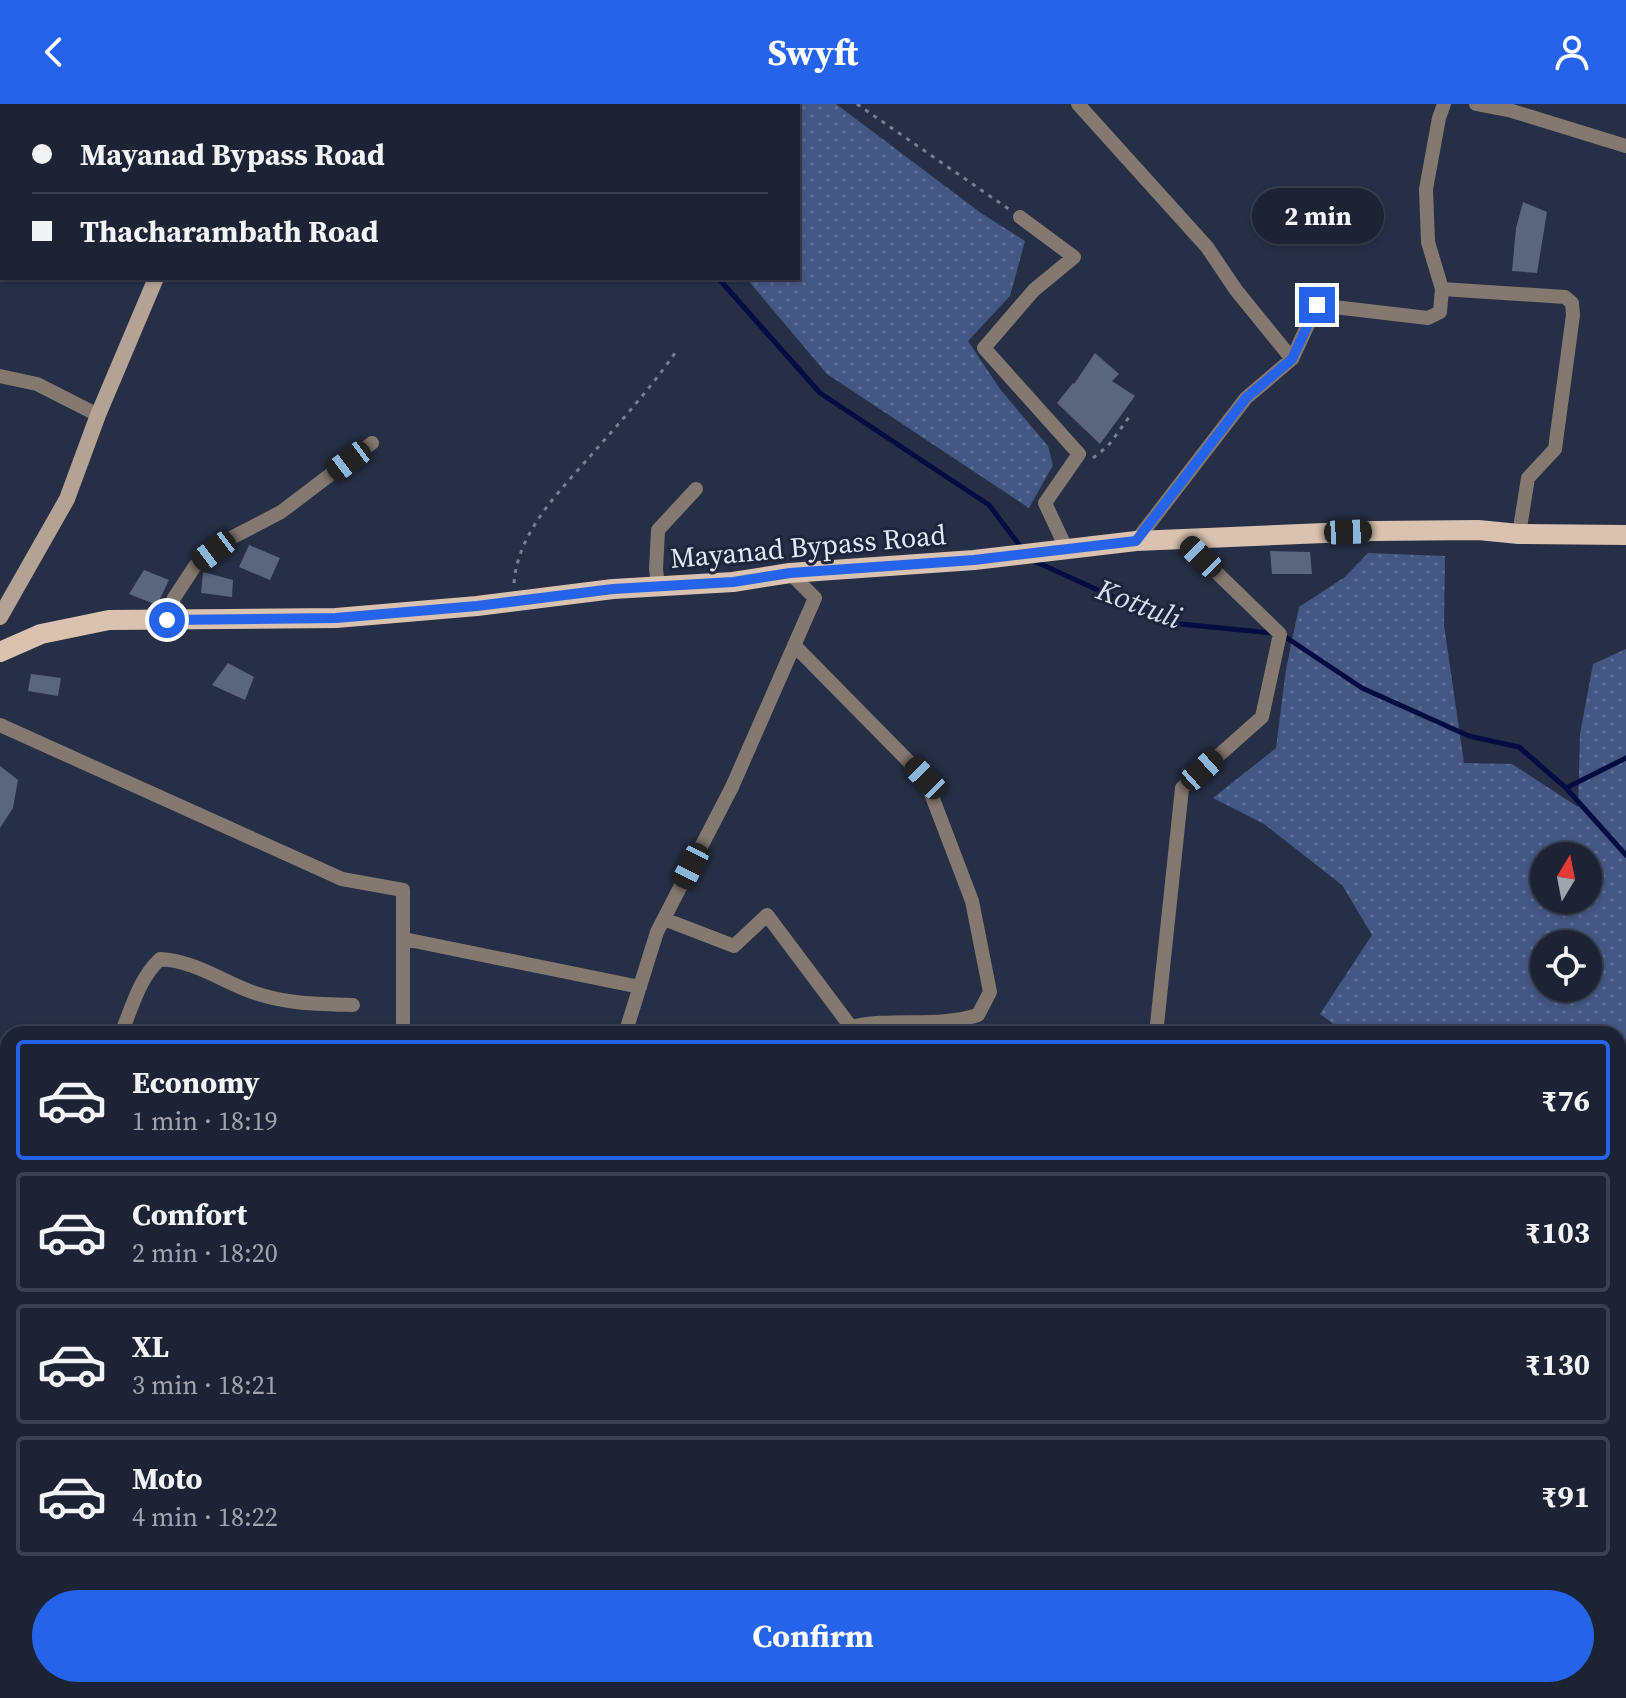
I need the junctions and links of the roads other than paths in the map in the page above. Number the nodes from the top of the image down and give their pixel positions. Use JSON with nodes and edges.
{"nodes":[{"id":1,"x":1078,"y":104,"type":"edge"},
{"id":2,"x":1444,"y":104,"type":"edge"},
{"id":3,"x":1476,"y":104,"type":"edge"},
{"id":4,"x":1626,"y":146,"type":"edge"},
{"id":5,"x":1020,"y":217,"type":"road end"},
{"id":6,"x":155,"y":280,"type":"edge"},
{"id":7,"x":1442,"y":289,"type":"junction"},
{"id":8,"x":1292,"y":359,"type":"junction"},
{"id":9,"x":0,"y":376,"type":"edge"},
{"id":10,"x":98,"y":415,"type":"junction"},
{"id":11,"x":372,"y":443,"type":"dead end"},
{"id":12,"x":696,"y":489,"type":"dead end"},
{"id":13,"x":1519,"y":534,"type":"junction"},
{"id":14,"x":1626,"y":535,"type":"edge"},
{"id":15,"x":1181,"y":538,"type":"junction"},
{"id":16,"x":1136,"y":541,"type":"junction"},
{"id":17,"x":1063,"y":548,"type":"junction"},
{"id":18,"x":790,"y":573,"type":"junction"},
{"id":19,"x":658,"y":586,"type":"junction"},
{"id":20,"x":0,"y":617,"type":"edge"},
{"id":21,"x":167,"y":620,"type":"junction"},
{"id":22,"x":794,"y":645,"type":"junction"},
{"id":23,"x":0,"y":652,"type":"edge"},
{"id":24,"x":0,"y":725,"type":"edge"},
{"id":25,"x":664,"y":919,"type":"junction"},
{"id":26,"x":404,"y":939,"type":"junction"},
{"id":27,"x":640,"y":987,"type":"junction"},
{"id":28,"x":353,"y":1005,"type":"dead end"},
{"id":29,"x":124,"y":1026,"type":"edge"},
{"id":30,"x":403,"y":1026,"type":"edge"},
{"id":31,"x":628,"y":1026,"type":"edge"},
{"id":32,"x":847,"y":1026,"type":"edge"},
{"id":33,"x":860,"y":1026,"type":"edge"},
{"id":34,"x":1157,"y":1026,"type":"edge"}],
"edges":[{"from":1,"to":8,"type":"street"},
{"from":2,"to":7,"type":"street"},
{"from":3,"to":4,"type":"street"},
{"from":5,"to":17,"type":"street"},
{"from":6,"to":10,"type":"main road"},
{"from":7,"to":8,"type":"street"},
{"from":7,"to":13,"type":"street"},
{"from":8,"to":16,"type":"street"},
{"from":9,"to":10,"type":"street"},
{"from":10,"to":20,"type":"main road"},
{"from":11,"to":21,"type":"street"},
{"from":12,"to":19,"type":"street"},
{"from":13,"to":14,"type":"main road","name":"Mayanad Bypass Road"},
{"from":13,"to":15,"type":"main road","name":"Mayanad Bypass Road"},
{"from":15,"to":16,"type":"main road","name":"Mayanad Bypass Road"},
{"from":15,"to":34,"type":"street"},
{"from":16,"to":17,"type":"main road","name":"Mayanad Bypass Road"},
{"from":17,"to":18,"type":"main road","name":"Mayanad Bypass Road"},
{"from":18,"to":19,"type":"main road","name":"Mayanad Bypass Road"},
{"from":18,"to":22,"type":"street"},
{"from":19,"to":21,"type":"main road","name":"Mayanad Bypass Road"},
{"from":21,"to":23,"type":"main road","name":"Mayanad Bypass Road"},
{"from":22,"to":25,"type":"street"},
{"from":22,"to":33,"type":"street"},
{"from":24,"to":26,"type":"street"},
{"from":25,"to":27,"type":"street"},
{"from":25,"to":32,"type":"street"},
{"from":26,"to":27,"type":"street"},
{"from":26,"to":30,"type":"street"},
{"from":27,"to":31,"type":"street"},
{"from":28,"to":29,"type":"street"}]}
